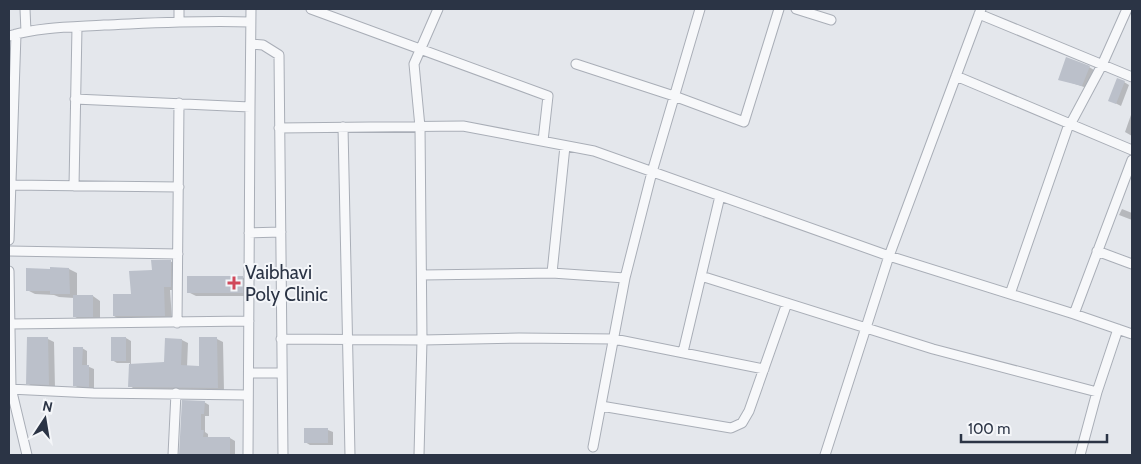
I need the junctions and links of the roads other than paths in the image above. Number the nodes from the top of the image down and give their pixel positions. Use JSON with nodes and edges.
{"nodes":[{"id":1,"x":25,"y":9,"type":"edge"},
{"id":2,"x":179,"y":9,"type":"edge"},
{"id":3,"x":251,"y":9,"type":"edge"},
{"id":4,"x":311,"y":9,"type":"edge"},
{"id":5,"x":438,"y":9,"type":"edge"},
{"id":6,"x":700,"y":9,"type":"edge"},
{"id":7,"x":779,"y":9,"type":"edge"},
{"id":8,"x":796,"y":9,"type":"edge"},
{"id":9,"x":1127,"y":9,"type":"edge"},
{"id":10,"x":980,"y":11,"type":"edge"},
{"id":11,"x":831,"y":20,"type":"dead end"},
{"id":12,"x":179,"y":21,"type":"junction"},
{"id":13,"x":250,"y":22,"type":"junction"},
{"id":14,"x":77,"y":27,"type":"junction"},
{"id":15,"x":17,"y":34,"type":"edge"},
{"id":16,"x":251,"y":44,"type":"junction"},
{"id":17,"x":421,"y":48,"type":"junction"},
{"id":18,"x":576,"y":64,"type":"dead end"},
{"id":19,"x":1102,"y":65,"type":"junction"},
{"id":20,"x":956,"y":76,"type":"junction"},
{"id":21,"x":1132,"y":77,"type":"edge"},
{"id":22,"x":674,"y":96,"type":"junction"},
{"id":23,"x":75,"y":99,"type":"junction"},
{"id":24,"x":179,"y":103,"type":"junction"},
{"id":25,"x":250,"y":107,"type":"junction"},
{"id":26,"x":1070,"y":124,"type":"junction"},
{"id":27,"x":343,"y":127,"type":"junction"},
{"id":28,"x":420,"y":127,"type":"junction"},
{"id":29,"x":279,"y":128,"type":"junction"},
{"id":30,"x":543,"y":142,"type":"junction"},
{"id":31,"x":565,"y":146,"type":"junction"},
{"id":32,"x":1132,"y":150,"type":"edge"},
{"id":33,"x":1132,"y":160,"type":"edge"},
{"id":34,"x":652,"y":172,"type":"junction"},
{"id":35,"x":10,"y":185,"type":"junction"},
{"id":36,"x":74,"y":186,"type":"junction"},
{"id":37,"x":179,"y":187,"type":"junction"},
{"id":38,"x":720,"y":196,"type":"junction"},
{"id":39,"x":281,"y":232,"type":"junction"},
{"id":40,"x":249,"y":233,"type":"junction"},
{"id":41,"x":9,"y":240,"type":"edge"},
{"id":42,"x":9,"y":251,"type":"edge"},
{"id":43,"x":1097,"y":251,"type":"junction"},
{"id":44,"x":178,"y":254,"type":"junction"},
{"id":45,"x":889,"y":256,"type":"junction"},
{"id":46,"x":1132,"y":264,"type":"edge"},
{"id":47,"x":9,"y":271,"type":"edge"},
{"id":48,"x":552,"y":273,"type":"junction"},
{"id":49,"x":422,"y":274,"type":"junction"},
{"id":50,"x":701,"y":276,"type":"junction"},
{"id":51,"x":625,"y":278,"type":"junction"},
{"id":52,"x":1010,"y":294,"type":"junction"},
{"id":53,"x":787,"y":303,"type":"junction"},
{"id":54,"x":1074,"y":314,"type":"junction"},
{"id":55,"x":249,"y":321,"type":"junction"},
{"id":56,"x":177,"y":323,"type":"junction"},
{"id":57,"x":10,"y":324,"type":"edge"},
{"id":58,"x":865,"y":328,"type":"junction"},
{"id":59,"x":1118,"y":330,"type":"junction"},
{"id":60,"x":1132,"y":334,"type":"edge"},
{"id":61,"x":281,"y":339,"type":"junction"},
{"id":62,"x":614,"y":339,"type":"junction"},
{"id":63,"x":348,"y":340,"type":"junction"},
{"id":64,"x":422,"y":340,"type":"junction"},
{"id":65,"x":683,"y":352,"type":"junction"},
{"id":66,"x":764,"y":370,"type":"junction"},
{"id":67,"x":248,"y":373,"type":"junction"},
{"id":68,"x":282,"y":373,"type":"junction"},
{"id":69,"x":10,"y":389,"type":"edge"},
{"id":70,"x":1097,"y":392,"type":"junction"},
{"id":71,"x":176,"y":393,"type":"junction"},
{"id":72,"x":248,"y":395,"type":"junction"},
{"id":73,"x":601,"y":406,"type":"junction"},
{"id":74,"x":593,"y":447,"type":"dead end"},
{"id":75,"x":27,"y":455,"type":"edge"},
{"id":76,"x":173,"y":455,"type":"edge"},
{"id":77,"x":248,"y":455,"type":"edge"},
{"id":78,"x":283,"y":455,"type":"edge"},
{"id":79,"x":350,"y":455,"type":"edge"},
{"id":80,"x":420,"y":455,"type":"edge"},
{"id":81,"x":825,"y":455,"type":"edge"},
{"id":82,"x":1080,"y":455,"type":"edge"}],
"edges":[{"from":1,"to":15,"type":"street"},
{"from":2,"to":12,"type":"street"},
{"from":3,"to":13,"type":"street"},
{"from":4,"to":17,"type":"street"},
{"from":5,"to":17,"type":"street"},
{"from":6,"to":22,"type":"street"},
{"from":7,"to":22,"type":"street"},
{"from":8,"to":11,"type":"street"},
{"from":9,"to":19,"type":"street"},
{"from":10,"to":19,"type":"street"},
{"from":10,"to":20,"type":"street"},
{"from":12,"to":13,"type":"street"},
{"from":12,"to":14,"type":"street"},
{"from":13,"to":16,"type":"street"},
{"from":14,"to":15,"type":"street"},
{"from":14,"to":23,"type":"street"},
{"from":15,"to":35,"type":"street"},
{"from":16,"to":25,"type":"street"},
{"from":16,"to":29,"type":"street"},
{"from":17,"to":28,"type":"street"},
{"from":17,"to":30,"type":"street"},
{"from":18,"to":22,"type":"street"},
{"from":19,"to":21,"type":"street"},
{"from":19,"to":26,"type":"street"},
{"from":20,"to":26,"type":"street"},
{"from":20,"to":45,"type":"street"},
{"from":22,"to":34,"type":"street"},
{"from":23,"to":24,"type":"street"},
{"from":23,"to":36,"type":"street"},
{"from":24,"to":25,"type":"street"},
{"from":24,"to":37,"type":"street"},
{"from":25,"to":40,"type":"street"},
{"from":26,"to":32,"type":"street"},
{"from":26,"to":52,"type":"street"},
{"from":27,"to":28,"type":"street"},
{"from":27,"to":29,"type":"street"},
{"from":27,"to":63,"type":"street"},
{"from":28,"to":30,"type":"street"},
{"from":28,"to":49,"type":"street"},
{"from":29,"to":39,"type":"street"},
{"from":30,"to":31,"type":"street"},
{"from":31,"to":34,"type":"street"},
{"from":31,"to":48,"type":"street"},
{"from":33,"to":43,"type":"street"},
{"from":34,"to":38,"type":"street"},
{"from":34,"to":51,"type":"street"},
{"from":35,"to":36,"type":"street"},
{"from":35,"to":41,"type":"street"},
{"from":36,"to":37,"type":"street"},
{"from":37,"to":44,"type":"street"},
{"from":38,"to":45,"type":"street"},
{"from":38,"to":50,"type":"street"},
{"from":39,"to":40,"type":"street"},
{"from":39,"to":61,"type":"street"},
{"from":40,"to":55,"type":"street"},
{"from":42,"to":44,"type":"street"},
{"from":43,"to":46,"type":"street"},
{"from":43,"to":54,"type":"street"},
{"from":44,"to":56,"type":"street"},
{"from":45,"to":52,"type":"street"},
{"from":45,"to":58,"type":"street"},
{"from":47,"to":57,"type":"street"},
{"from":48,"to":49,"type":"street"},
{"from":48,"to":51,"type":"street"},
{"from":49,"to":64,"type":"street"},
{"from":50,"to":53,"type":"street"},
{"from":50,"to":65,"type":"street"},
{"from":51,"to":62,"type":"street"},
{"from":52,"to":54,"type":"street"},
{"from":53,"to":58,"type":"street"},
{"from":53,"to":66,"type":"street"},
{"from":54,"to":59,"type":"street"},
{"from":55,"to":56,"type":"street"},
{"from":55,"to":67,"type":"street"},
{"from":56,"to":57,"type":"street"},
{"from":57,"to":69,"type":"street"},
{"from":58,"to":70,"type":"street"},
{"from":58,"to":81,"type":"street"},
{"from":59,"to":60,"type":"street"},
{"from":59,"to":70,"type":"street"},
{"from":61,"to":63,"type":"street"},
{"from":61,"to":68,"type":"street"},
{"from":62,"to":64,"type":"street"},
{"from":62,"to":65,"type":"street"},
{"from":62,"to":73,"type":"street"},
{"from":63,"to":64,"type":"street"},
{"from":63,"to":79,"type":"street"},
{"from":64,"to":80,"type":"street"},
{"from":65,"to":66,"type":"street"},
{"from":66,"to":73,"type":"street"},
{"from":67,"to":68,"type":"street"},
{"from":67,"to":72,"type":"street"},
{"from":68,"to":78,"type":"street"},
{"from":69,"to":71,"type":"street"},
{"from":69,"to":75,"type":"street"},
{"from":70,"to":82,"type":"street"},
{"from":71,"to":72,"type":"street"},
{"from":71,"to":76,"type":"street"},
{"from":72,"to":77,"type":"street"},
{"from":73,"to":74,"type":"street"}]}
